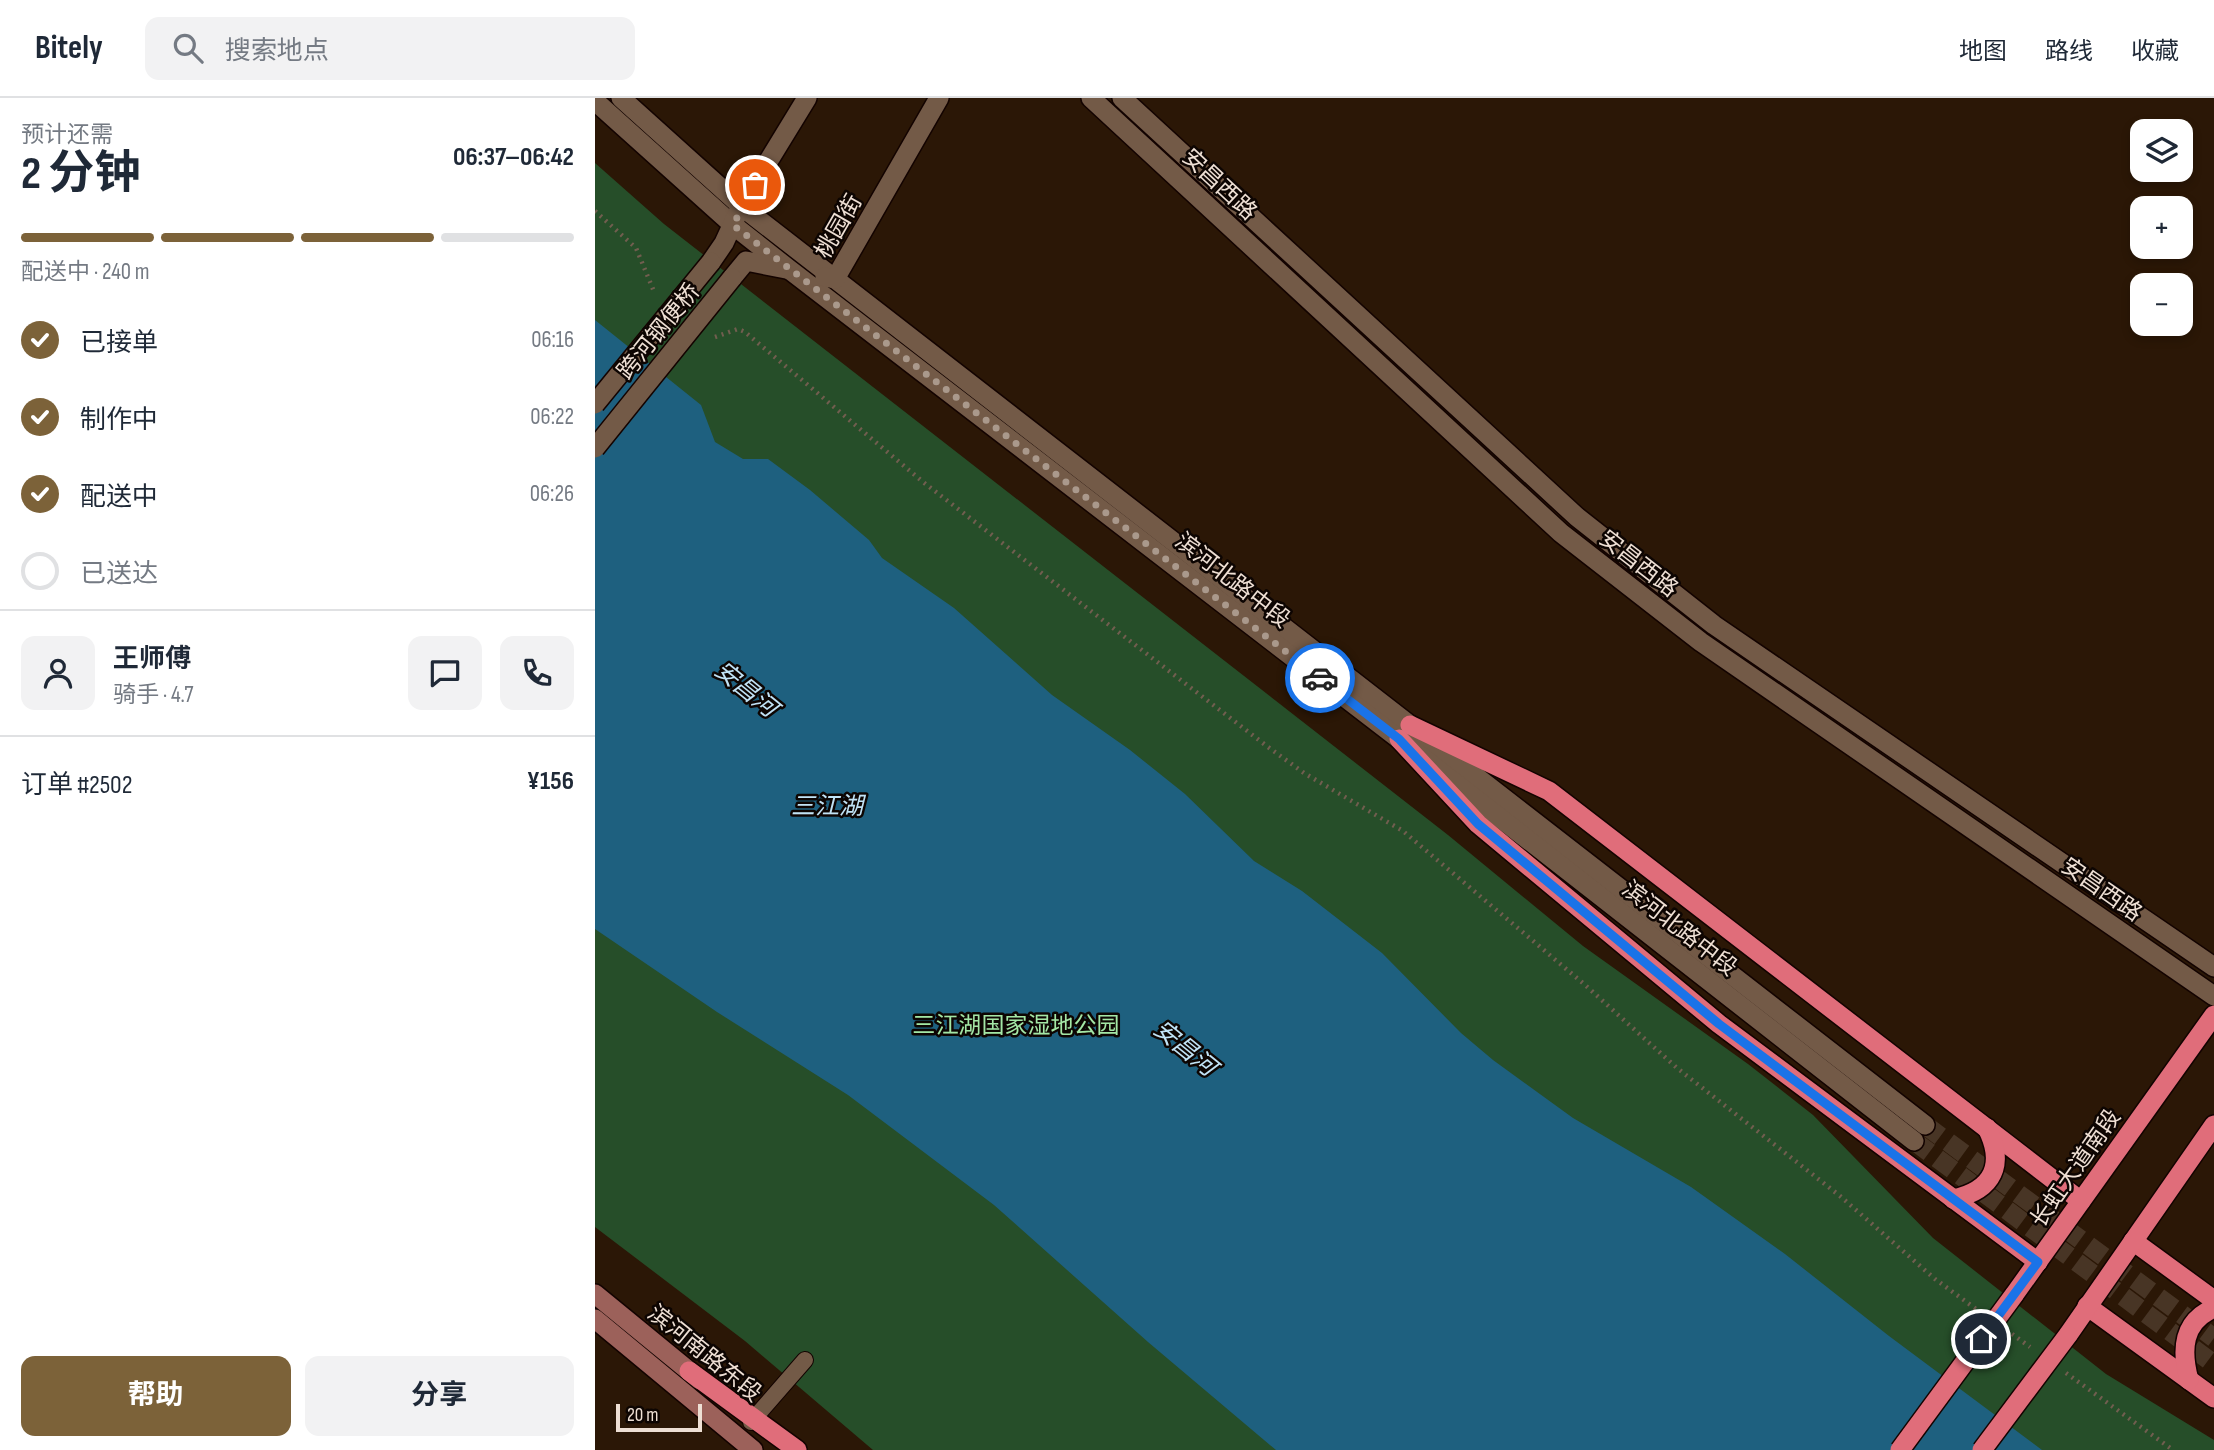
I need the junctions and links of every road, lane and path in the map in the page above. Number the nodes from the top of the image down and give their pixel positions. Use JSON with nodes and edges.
{"nodes":[{"id":1,"x":621,"y":98,"type":"edge"},
{"id":2,"x":807,"y":98,"type":"edge"},
{"id":3,"x":939,"y":98,"type":"edge"},
{"id":4,"x":1091,"y":98,"type":"edge"},
{"id":5,"x":1122,"y":98,"type":"edge"},
{"id":6,"x":595,"y":102,"type":"edge"},
{"id":7,"x":741,"y":206,"type":"junction"},
{"id":8,"x":595,"y":211,"type":"edge"},
{"id":9,"x":733,"y":225,"type":"junction"},
{"id":10,"x":790,"y":270,"type":"junction"},
{"id":11,"x":732,"y":278,"type":"joint"},
{"id":12,"x":835,"y":279,"type":"junction"},
{"id":13,"x":656,"y":295,"type":"dead end"},
{"id":14,"x":710,"y":338,"type":"dead end"},
{"id":15,"x":595,"y":404,"type":"edge"},
{"id":16,"x":595,"y":448,"type":"edge"},
{"id":17,"x":1405,"y":732,"type":"junction"},
{"id":18,"x":2214,"y":967,"type":"edge"},
{"id":19,"x":2214,"y":996,"type":"edge"},
{"id":20,"x":2214,"y":1015,"type":"edge"},
{"id":21,"x":2214,"y":1125,"type":"edge"},
{"id":22,"x":1986,"y":1128,"type":"junction"},
{"id":23,"x":1919,"y":1133,"type":"tunnel mouth"},
{"id":24,"x":1953,"y":1199,"type":"junction"},
{"id":25,"x":2081,"y":1200,"type":"junction"},
{"id":26,"x":2133,"y":1241,"type":"junction"},
{"id":27,"x":2038,"y":1262,"type":"junction"},
{"id":28,"x":595,"y":1294,"type":"edge"},
{"id":29,"x":2214,"y":1300,"type":"edge"},
{"id":30,"x":2087,"y":1306,"type":"junction"},
{"id":31,"x":2214,"y":1307,"type":"edge"},
{"id":32,"x":1980,"y":1311,"type":"dead end"},
{"id":33,"x":595,"y":1319,"type":"edge"},
{"id":34,"x":2003,"y":1328,"type":"dead end"},
{"id":35,"x":2037,"y":1352,"type":"dead end"},
{"id":36,"x":805,"y":1360,"type":"dead end"},
{"id":37,"x":2060,"y":1368,"type":"dead end"},
{"id":38,"x":689,"y":1371,"type":"joint"},
{"id":39,"x":2189,"y":1380,"type":"junction"},
{"id":40,"x":2214,"y":1398,"type":"edge"},
{"id":41,"x":752,"y":1420,"type":"junction"},
{"id":42,"x":753,"y":1450,"type":"edge"},
{"id":43,"x":784,"y":1450,"type":"edge"},
{"id":44,"x":797,"y":1450,"type":"edge"},
{"id":45,"x":1900,"y":1450,"type":"edge"},
{"id":46,"x":1982,"y":1450,"type":"edge"},
{"id":47,"x":2173,"y":1450,"type":"edge"}],
"edges":[{"from":1,"to":7,"type":"street","name":"滨河北路中段"},
{"from":2,"to":7,"type":"street"},
{"from":3,"to":12,"type":"street","name":"桃园街"},
{"from":4,"to":19,"type":"street","name":"安昌西路"},
{"from":5,"to":18,"type":"street","name":"安昌西路"},
{"from":6,"to":9,"type":"street","name":"滨河北路中段"},
{"from":7,"to":9,"type":"street"},
{"from":7,"to":12,"type":"street","name":"滨河北路中段"},
{"from":8,"to":13,"type":"path"},
{"from":9,"to":10,"type":"street","name":"滨河北路中段"},
{"from":9,"to":15,"type":"street","name":"跨河钢便桥","bridge":true},
{"from":10,"to":11,"type":"street","name":"桃园街"},
{"from":10,"to":12,"type":"street","name":"桃园街"},
{"from":10,"to":17,"type":"street","name":"滨河北路中段"},
{"from":11,"to":16,"type":"street","name":"跨河钢便桥","bridge":true},
{"from":12,"to":17,"type":"street","name":"滨河北路中段"},
{"from":14,"to":32,"type":"path"},
{"from":17,"to":22,"type":"highway"},
{"from":17,"to":23,"type":"street","name":"滨河北路中段"},
{"from":17,"to":24,"type":"highway"},
{"from":20,"to":25,"type":"highway","name":"长虹大道南段"},
{"from":21,"to":26,"type":"highway"},
{"from":22,"to":24,"type":"highway"},
{"from":22,"to":25,"type":"highway"},
{"from":24,"to":27,"type":"highway"},
{"from":25,"to":27,"type":"highway","name":"长虹大道南段"},
{"from":26,"to":29,"type":"highway"},
{"from":26,"to":30,"type":"highway"},
{"from":27,"to":45,"type":"highway","name":"长虹大道南段","bridge":true},
{"from":28,"to":38,"type":"main road","name":"滨河南路东段"},
{"from":30,"to":39,"type":"highway"},
{"from":30,"to":46,"type":"highway","bridge":true},
{"from":31,"to":39,"type":"highway"},
{"from":33,"to":42,"type":"main road","name":"滨河南路东段"},
{"from":34,"to":35,"type":"path"},
{"from":36,"to":41,"type":"lane"},
{"from":37,"to":47,"type":"path"},
{"from":38,"to":41,"type":"highway"},
{"from":39,"to":40,"type":"highway"},
{"from":41,"to":43,"type":"main road","name":"滨河南路东段"},
{"from":41,"to":44,"type":"highway"}]}
